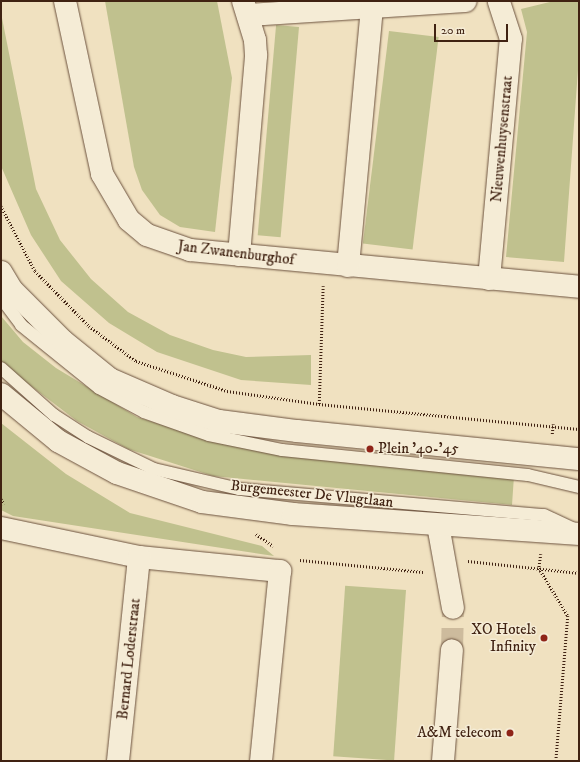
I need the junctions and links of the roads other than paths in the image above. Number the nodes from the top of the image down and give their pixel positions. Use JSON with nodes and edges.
{"nodes":[{"id":1,"x":65,"y":1,"type":"edge"},
{"id":2,"x":466,"y":1,"type":"edge"},
{"id":3,"x":498,"y":1,"type":"edge"},
{"id":4,"x":350,"y":5,"type":"edge"},
{"id":5,"x":372,"y":7,"type":"junction"},
{"id":6,"x":246,"y":8,"type":"edge"},
{"id":7,"x":239,"y":255,"type":"junction"},
{"id":8,"x":348,"y":266,"type":"junction"},
{"id":9,"x":1,"y":272,"type":"edge"},
{"id":10,"x":490,"y":278,"type":"junction"},
{"id":11,"x":579,"y":287,"type":"edge"},
{"id":12,"x":1,"y":298,"type":"edge"},
{"id":13,"x":1,"y":368,"type":"edge"},
{"id":14,"x":1,"y":394,"type":"edge"},
{"id":15,"x":579,"y":459,"type":"edge"},
{"id":16,"x":579,"y":487,"type":"edge"},
{"id":17,"x":438,"y":525,"type":"junction"},
{"id":18,"x":3,"y":532,"type":"edge"},
{"id":19,"x":579,"y":533,"type":"edge"},
{"id":20,"x":139,"y":557,"type":"junction"},
{"id":21,"x":453,"y":608,"type":"tunnel mouth"},
{"id":22,"x":452,"y":650,"type":"tunnel mouth"},
{"id":23,"x":118,"y":761,"type":"edge"},
{"id":24,"x":261,"y":761,"type":"edge"},
{"id":25,"x":443,"y":761,"type":"edge"}],
"edges":[{"from":1,"to":7,"type":"street","name":"Jan Zwanenburghof"},
{"from":2,"to":5,"type":"street"},
{"from":3,"to":10,"type":"street","name":"Nieuwenhuysenstraat"},
{"from":4,"to":5,"type":"street"},
{"from":4,"to":6,"type":"street"},
{"from":5,"to":8,"type":"street"},
{"from":6,"to":7,"type":"street"},
{"from":7,"to":8,"type":"street","name":"Jan Zwanenburghof"},
{"from":8,"to":10,"type":"street","name":"Jan Zwanenburghof"},
{"from":9,"to":15,"type":"street"},
{"from":10,"to":11,"type":"street","name":"Jan Zwanenburghof"},
{"from":12,"to":16,"type":"lane"},
{"from":13,"to":19,"type":"lane","name":"Burgemeester De Vlugtlaan"},
{"from":14,"to":17,"type":"street","name":"Burgemeester De Vlugtlaan"},
{"from":17,"to":19,"type":"street","name":"Burgemeester De Vlugtlaan"},
{"from":17,"to":21,"type":"street"},
{"from":18,"to":20,"type":"street"},
{"from":20,"to":23,"type":"street","name":"Bernard Loderstraat"},
{"from":20,"to":24,"type":"street"},
{"from":22,"to":25,"type":"street"}]}
